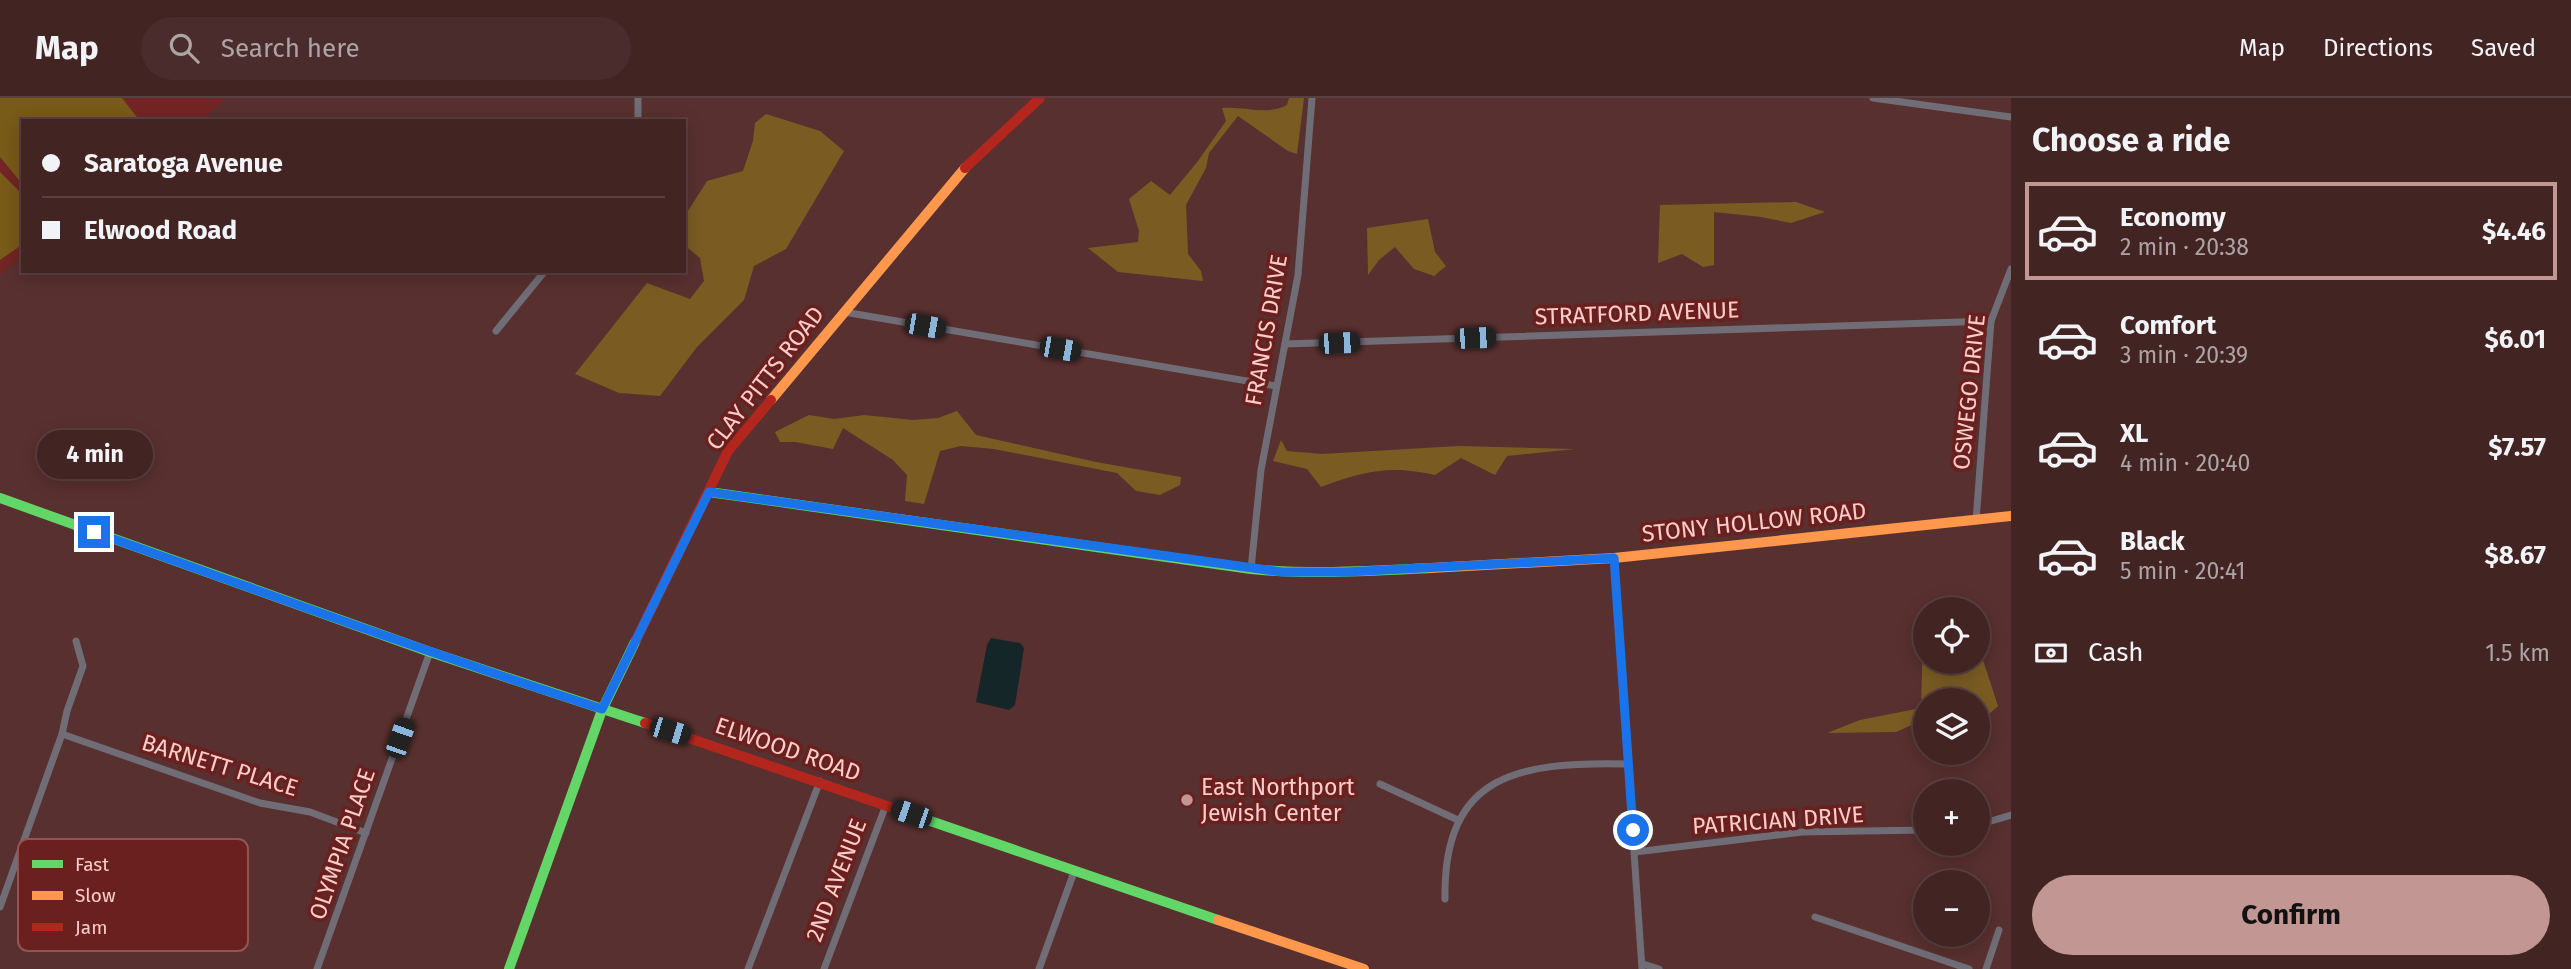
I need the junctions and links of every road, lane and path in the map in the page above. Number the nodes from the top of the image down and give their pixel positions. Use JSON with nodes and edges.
{"nodes":[{"id":1,"x":638,"y":98,"type":"edge"},
{"id":2,"x":1040,"y":98,"type":"edge"},
{"id":3,"x":1312,"y":98,"type":"edge"},
{"id":4,"x":1872,"y":98,"type":"edge"},
{"id":5,"x":2011,"y":117,"type":"edge"},
{"id":6,"x":638,"y":119,"type":"edge"},
{"id":7,"x":2011,"y":269,"type":"edge"},
{"id":8,"x":543,"y":273,"type":"edge"},
{"id":9,"x":844,"y":312,"type":"junction"},
{"id":10,"x":1991,"y":321,"type":"junction"},
{"id":11,"x":496,"y":331,"type":"dead end"},
{"id":12,"x":1285,"y":344,"type":"junction"},
{"id":13,"x":1276,"y":386,"type":"junction"},
{"id":14,"x":709,"y":492,"type":"junction"},
{"id":15,"x":0,"y":498,"type":"edge"},
{"id":16,"x":2011,"y":516,"type":"edge"},
{"id":17,"x":1976,"y":521,"type":"junction"},
{"id":18,"x":1614,"y":558,"type":"junction"},
{"id":19,"x":1251,"y":569,"type":"junction"},
{"id":20,"x":76,"y":641,"type":"dead end"},
{"id":21,"x":430,"y":652,"type":"junction"},
{"id":22,"x":602,"y":709,"type":"junction"},
{"id":23,"x":62,"y":734,"type":"junction"},
{"id":24,"x":1626,"y":764,"type":"junction"},
{"id":25,"x":820,"y":781,"type":"junction"},
{"id":26,"x":1380,"y":783,"type":"dead end"},
{"id":27,"x":886,"y":805,"type":"junction"},
{"id":28,"x":2011,"y":815,"type":"edge"},
{"id":29,"x":1458,"y":820,"type":"junction"},
{"id":30,"x":1990,"y":821,"type":"edge"},
{"id":31,"x":1913,"y":830,"type":"edge"},
{"id":32,"x":366,"y":833,"type":"junction"},
{"id":33,"x":24,"y":839,"type":"edge"},
{"id":34,"x":1635,"y":852,"type":"junction"},
{"id":35,"x":18,"y":857,"type":"edge"},
{"id":36,"x":1074,"y":872,"type":"junction"},
{"id":37,"x":1445,"y":899,"type":"dead end"},
{"id":38,"x":0,"y":907,"type":"edge"},
{"id":39,"x":1815,"y":917,"type":"dead end"},
{"id":40,"x":1998,"y":930,"type":"dead end"},
{"id":41,"x":1642,"y":966,"type":"edge"},
{"id":42,"x":317,"y":969,"type":"edge"},
{"id":43,"x":509,"y":969,"type":"edge"},
{"id":44,"x":748,"y":969,"type":"edge"},
{"id":45,"x":824,"y":969,"type":"edge"},
{"id":46,"x":1040,"y":969,"type":"edge"},
{"id":47,"x":1364,"y":969,"type":"edge"},
{"id":48,"x":1659,"y":969,"type":"edge"},
{"id":49,"x":1969,"y":969,"type":"edge"},
{"id":50,"x":1986,"y":969,"type":"edge"}],
"edges":[{"from":1,"to":6,"type":"street"},
{"from":2,"to":9,"type":"street","name":"CLAY PITTS ROAD"},
{"from":3,"to":12,"type":"street","name":"FRANCIS DRIVE"},
{"from":4,"to":5,"type":"street"},
{"from":7,"to":10,"type":"street","name":"OSWEGO DRIVE"},
{"from":8,"to":11,"type":"street"},
{"from":9,"to":13,"type":"street"},
{"from":9,"to":14,"type":"street","name":"CLAY PITTS ROAD"},
{"from":10,"to":12,"type":"street","name":"STRATFORD AVENUE"},
{"from":10,"to":17,"type":"street","name":"OSWEGO DRIVE"},
{"from":12,"to":13,"type":"street","name":"FRANCIS DRIVE"},
{"from":13,"to":19,"type":"street","name":"FRANCIS DRIVE"},
{"from":14,"to":19,"type":"street","name":"STONY HOLLOW ROAD"},
{"from":14,"to":22,"type":"street","name":"CLAY PITTS ROAD"},
{"from":15,"to":21,"type":"street","name":"ELWOOD ROAD"},
{"from":16,"to":17,"type":"street","name":"STONY HOLLOW ROAD"},
{"from":17,"to":18,"type":"street","name":"STONY HOLLOW ROAD"},
{"from":18,"to":19,"type":"street","name":"STONY HOLLOW ROAD"},
{"from":18,"to":24,"type":"street"},
{"from":20,"to":23,"type":"street"},
{"from":21,"to":22,"type":"street","name":"ELWOOD ROAD"},
{"from":21,"to":32,"type":"street","name":"OLYMPIA PLACE"},
{"from":22,"to":25,"type":"street","name":"ELWOOD ROAD"},
{"from":22,"to":43,"type":"street","name":"CLAY PITTS ROAD"},
{"from":23,"to":32,"type":"street","name":"BARNETT PLACE"},
{"from":23,"to":33,"type":"street"},
{"from":24,"to":29,"type":"street"},
{"from":24,"to":34,"type":"street"},
{"from":25,"to":27,"type":"street","name":"ELWOOD ROAD"},
{"from":25,"to":44,"type":"street"},
{"from":26,"to":29,"type":"street"},
{"from":27,"to":36,"type":"street","name":"ELWOOD ROAD"},
{"from":27,"to":45,"type":"street","name":"2ND AVENUE"},
{"from":28,"to":30,"type":"street"},
{"from":29,"to":37,"type":"street"},
{"from":31,"to":34,"type":"street","name":"PATRICIAN DRIVE"},
{"from":32,"to":42,"type":"street","name":"OLYMPIA PLACE"},
{"from":34,"to":41,"type":"street"},
{"from":35,"to":38,"type":"street"},
{"from":36,"to":46,"type":"street"},
{"from":36,"to":47,"type":"street","name":"ELWOOD ROAD"},
{"from":39,"to":49,"type":"street"},
{"from":40,"to":50,"type":"street"},
{"from":41,"to":48,"type":"street"}]}
